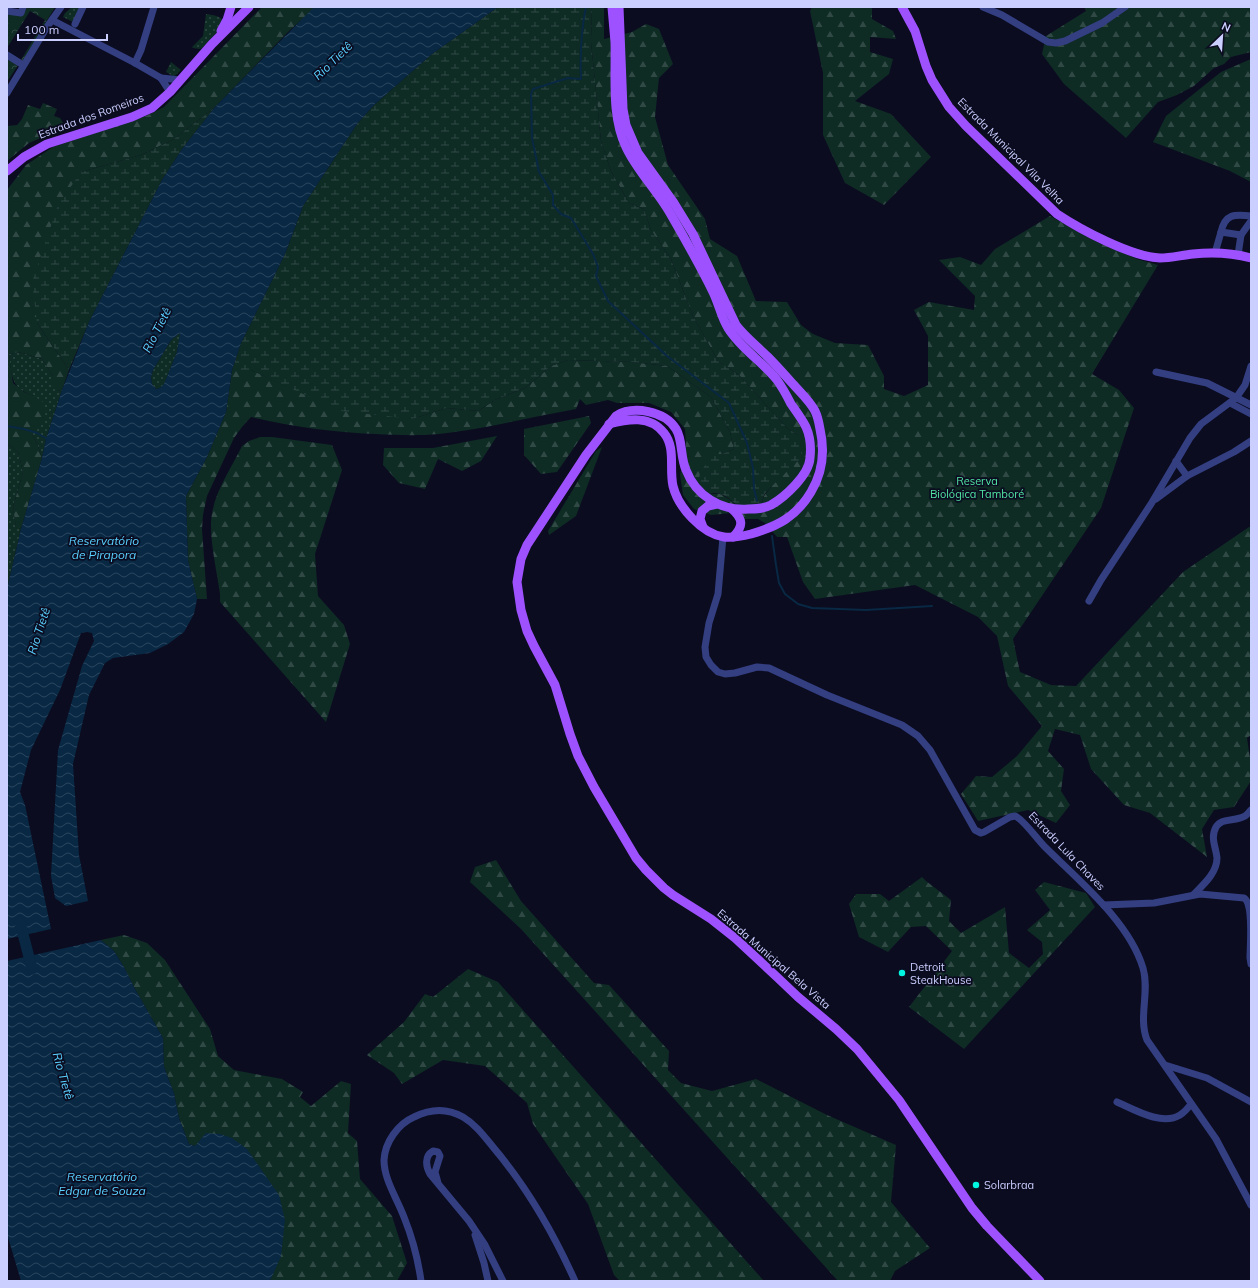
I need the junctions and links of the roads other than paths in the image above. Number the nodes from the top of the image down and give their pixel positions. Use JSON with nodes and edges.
{"nodes":[{"id":1,"x":61,"y":7,"type":"edge"},
{"id":2,"x":83,"y":7,"type":"edge"},
{"id":3,"x":154,"y":7,"type":"edge"},
{"id":4,"x":231,"y":7,"type":"edge"},
{"id":5,"x":249,"y":7,"type":"edge"},
{"id":6,"x":612,"y":7,"type":"edge"},
{"id":7,"x":619,"y":7,"type":"edge"},
{"id":8,"x":902,"y":7,"type":"edge"},
{"id":9,"x":983,"y":7,"type":"edge"},
{"id":10,"x":1125,"y":7,"type":"edge"},
{"id":11,"x":22,"y":10,"type":"edge"},
{"id":12,"x":7,"y":11,"type":"edge"},
{"id":13,"x":52,"y":20,"type":"junction"},
{"id":14,"x":74,"y":24,"type":"dead end"},
{"id":15,"x":212,"y":44,"type":"junction"},
{"id":16,"x":7,"y":56,"type":"edge"},
{"id":17,"x":135,"y":63,"type":"junction"},
{"id":18,"x":23,"y":66,"type":"junction"},
{"id":19,"x":161,"y":78,"type":"junction"},
{"id":20,"x":181,"y":80,"type":"junction"},
{"id":21,"x":170,"y":92,"type":"junction"},
{"id":22,"x":7,"y":93,"type":"edge"},
{"id":23,"x":7,"y":171,"type":"edge"},
{"id":24,"x":1251,"y":216,"type":"edge"},
{"id":25,"x":1251,"y":221,"type":"edge"},
{"id":26,"x":1220,"y":232,"type":"junction"},
{"id":27,"x":1241,"y":235,"type":"junction"},
{"id":28,"x":1215,"y":253,"type":"junction"},
{"id":29,"x":1238,"y":255,"type":"junction"},
{"id":30,"x":1251,"y":258,"type":"edge"},
{"id":31,"x":1251,"y":366,"type":"edge"},
{"id":32,"x":1156,"y":372,"type":"dead end"},
{"id":33,"x":1233,"y":401,"type":"junction"},
{"id":34,"x":1251,"y":405,"type":"edge"},
{"id":35,"x":1251,"y":414,"type":"edge"},
{"id":36,"x":609,"y":424,"type":"junction"},
{"id":37,"x":1251,"y":441,"type":"edge"},
{"id":38,"x":1176,"y":461,"type":"junction"},
{"id":39,"x":1187,"y":476,"type":"junction"},
{"id":40,"x":717,"y":504,"type":"junction"},
{"id":41,"x":1151,"y":504,"type":"junction"},
{"id":42,"x":732,"y":509,"type":"junction"},
{"id":43,"x":704,"y":528,"type":"junction"},
{"id":44,"x":728,"y":537,"type":"junction"},
{"id":45,"x":1089,"y":602,"type":"dead end"},
{"id":46,"x":1251,"y":810,"type":"edge"},
{"id":47,"x":1194,"y":894,"type":"junction"},
{"id":48,"x":1104,"y":905,"type":"junction"},
{"id":49,"x":1251,"y":964,"type":"edge"},
{"id":50,"x":1165,"y":1065,"type":"junction"},
{"id":51,"x":1117,"y":1102,"type":"dead end"},
{"id":52,"x":1251,"y":1102,"type":"edge"},
{"id":53,"x":1192,"y":1104,"type":"junction"},
{"id":54,"x":438,"y":1184,"type":"dead end"},
{"id":55,"x":1251,"y":1205,"type":"edge"},
{"id":56,"x":469,"y":1221,"type":"junction"},
{"id":57,"x":497,"y":1268,"type":"junction"},
{"id":58,"x":486,"y":1272,"type":"junction"},
{"id":59,"x":421,"y":1281,"type":"edge"},
{"id":60,"x":488,"y":1281,"type":"edge"},
{"id":61,"x":503,"y":1281,"type":"edge"},
{"id":62,"x":574,"y":1281,"type":"edge"},
{"id":63,"x":1040,"y":1281,"type":"edge"}],
"edges":[{"from":1,"to":13,"type":"street"},
{"from":2,"to":14,"type":"street"},
{"from":3,"to":17,"type":"street"},
{"from":4,"to":15,"type":"main road","name":"Estrada dos Romeiros"},
{"from":5,"to":15,"type":"main road","name":"Estrada dos Romeiros"},
{"from":6,"to":42,"type":"main road","name":"Estrada Municipal Bela Vista"},
{"from":7,"to":44,"type":"main road"},
{"from":8,"to":28,"type":"main road","name":"Estrada Municipal Vila Velha"},
{"from":9,"to":10,"type":"street"},
{"from":11,"to":12,"type":"street"},
{"from":13,"to":17,"type":"street"},
{"from":13,"to":18,"type":"street"},
{"from":15,"to":20,"type":"main road","name":"Estrada dos Romeiros"},
{"from":16,"to":18,"type":"street"},
{"from":17,"to":19,"type":"street"},
{"from":18,"to":22,"type":"street"},
{"from":19,"to":20,"type":"street"},
{"from":19,"to":21,"type":"street"},
{"from":20,"to":21,"type":"main road","name":"Estrada dos Romeiros"},
{"from":21,"to":23,"type":"main road","name":"Estrada dos Romeiros"},
{"from":24,"to":26,"type":"street"},
{"from":25,"to":27,"type":"street"},
{"from":26,"to":27,"type":"street"},
{"from":26,"to":28,"type":"street"},
{"from":27,"to":29,"type":"street"},
{"from":28,"to":29,"type":"main road","name":"Estrada Municipal Vila Velha"},
{"from":29,"to":30,"type":"main road","name":"Estrada Municipal Vila Velha"},
{"from":31,"to":33,"type":"street"},
{"from":32,"to":33,"type":"street"},
{"from":33,"to":34,"type":"street"},
{"from":33,"to":35,"type":"street"},
{"from":33,"to":38,"type":"street"},
{"from":36,"to":40,"type":"main road","name":"Estrada Municipal Bela Vista"},
{"from":36,"to":43,"type":"main road"},
{"from":36,"to":63,"type":"main road","name":"Estrada Municipal Bela Vista"},
{"from":37,"to":39,"type":"street"},
{"from":38,"to":39,"type":"street"},
{"from":38,"to":41,"type":"street"},
{"from":39,"to":41,"type":"street"},
{"from":40,"to":42,"type":"main road","name":"Estrada Municipal Bela Vista"},
{"from":40,"to":43,"type":"main road"},
{"from":41,"to":45,"type":"street"},
{"from":42,"to":44,"type":"main road"},
{"from":43,"to":44,"type":"main road"},
{"from":44,"to":48,"type":"street","name":"Estrada Lula Chaves"},
{"from":46,"to":47,"type":"street"},
{"from":47,"to":48,"type":"street"},
{"from":47,"to":49,"type":"street"},
{"from":48,"to":50,"type":"street","name":"Estrada Lula Chaves"},
{"from":50,"to":52,"type":"street"},
{"from":50,"to":53,"type":"street","name":"Estrada Lula Chaves"},
{"from":51,"to":53,"type":"street"},
{"from":53,"to":55,"type":"street","name":"Estrada Lula Chaves"},
{"from":54,"to":56,"type":"street"},
{"from":56,"to":57,"type":"street"},
{"from":56,"to":58,"type":"street"},
{"from":57,"to":58,"type":"street"},
{"from":57,"to":61,"type":"street"},
{"from":58,"to":60,"type":"street"},
{"from":59,"to":62,"type":"street"}]}
